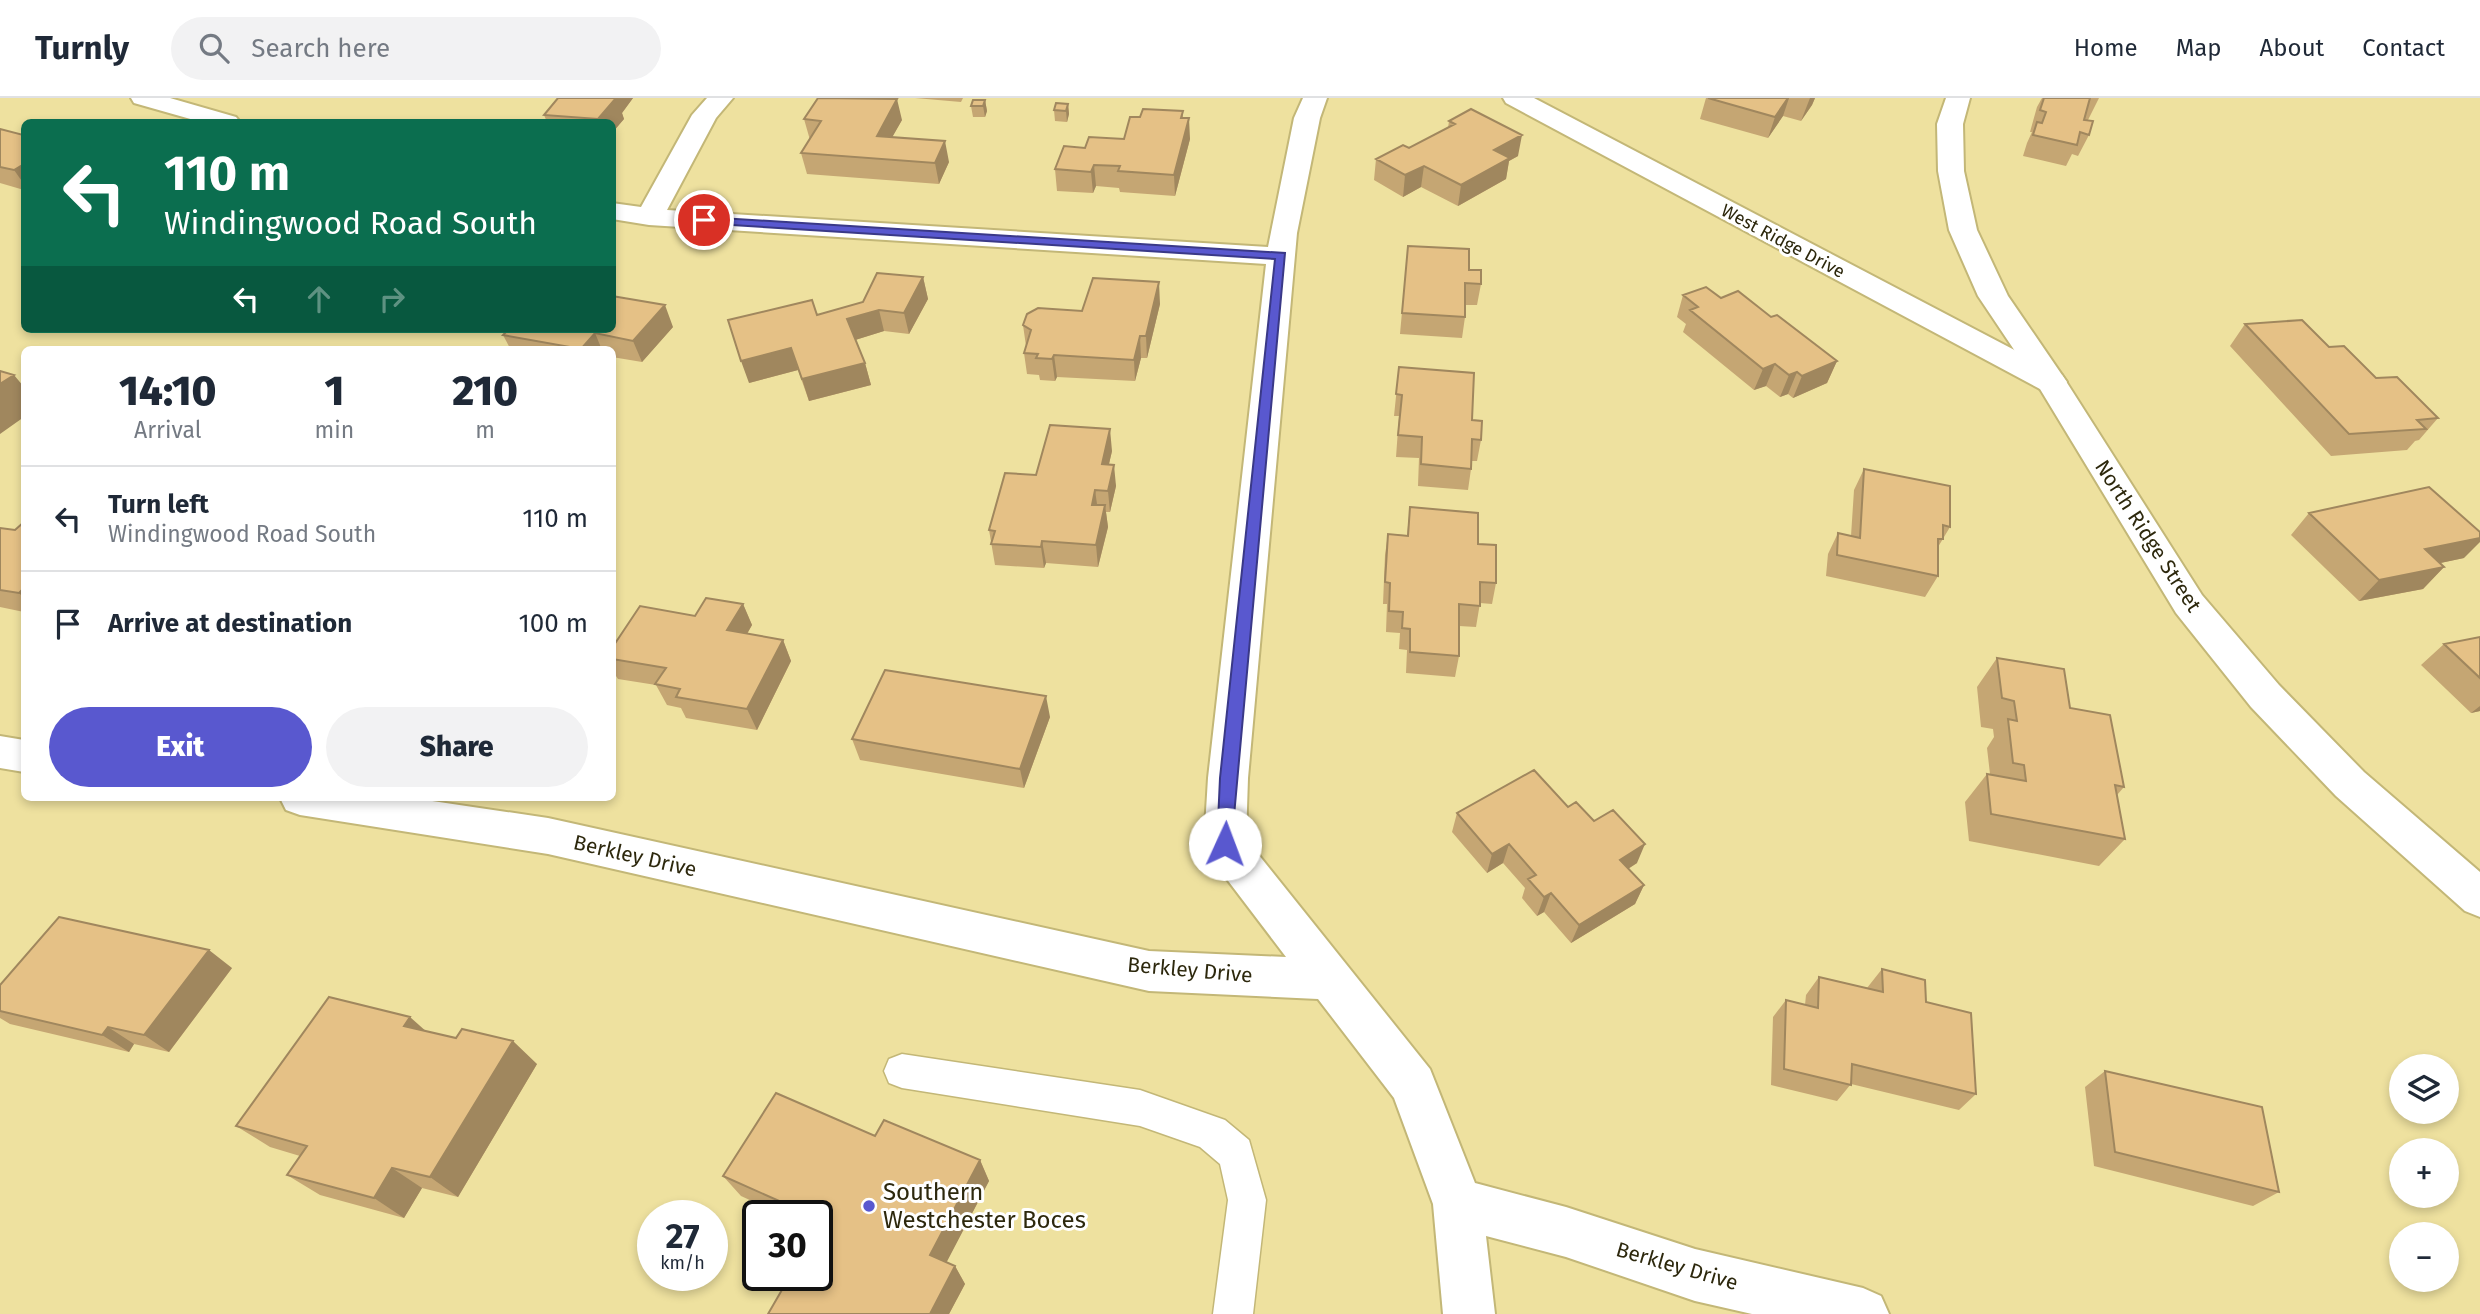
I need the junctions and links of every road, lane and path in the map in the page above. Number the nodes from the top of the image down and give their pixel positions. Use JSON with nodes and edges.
{"nodes":[{"id":1,"x":142,"y":98,"type":"edge"},
{"id":2,"x":721,"y":98,"type":"edge"},
{"id":3,"x":1315,"y":98,"type":"edge"},
{"id":4,"x":1515,"y":98,"type":"edge"},
{"id":5,"x":1958,"y":98,"type":"edge"},
{"id":6,"x":216,"y":119,"type":"edge"},
{"id":7,"x":616,"y":212,"type":"edge"},
{"id":8,"x":649,"y":217,"type":"junction"},
{"id":9,"x":1281,"y":256,"type":"junction"},
{"id":10,"x":2051,"y":382,"type":"junction"},
{"id":11,"x":0,"y":752,"type":"edge"},
{"id":12,"x":21,"y":756,"type":"edge"},
{"id":13,"x":320,"y":801,"type":"edge"},
{"id":14,"x":2480,"y":898,"type":"edge"},
{"id":15,"x":1330,"y":979,"type":"junction"},
{"id":16,"x":902,"y":1071,"type":"dead end"},
{"id":17,"x":1458,"y":1204,"type":"junction"},
{"id":18,"x":1233,"y":1314,"type":"edge"},
{"id":19,"x":1469,"y":1314,"type":"edge"},
{"id":20,"x":1863,"y":1314,"type":"edge"}],
"edges":[{"from":1,"to":6,"type":"street"},
{"from":2,"to":8,"type":"street"},
{"from":3,"to":9,"type":"street"},
{"from":4,"to":10,"type":"street","name":"West Ridge Drive"},
{"from":5,"to":10,"type":"street","name":"North Ridge Street"},
{"from":7,"to":8,"type":"street"},
{"from":8,"to":9,"type":"street"},
{"from":9,"to":15,"type":"street"},
{"from":10,"to":14,"type":"street","name":"North Ridge Street"},
{"from":11,"to":12,"type":"street"},
{"from":13,"to":15,"type":"street","name":"Berkley Drive"},
{"from":15,"to":17,"type":"street"},
{"from":16,"to":18,"type":"lane"},
{"from":17,"to":19,"type":"street"},
{"from":17,"to":20,"type":"street","name":"Berkley Drive"}]}
